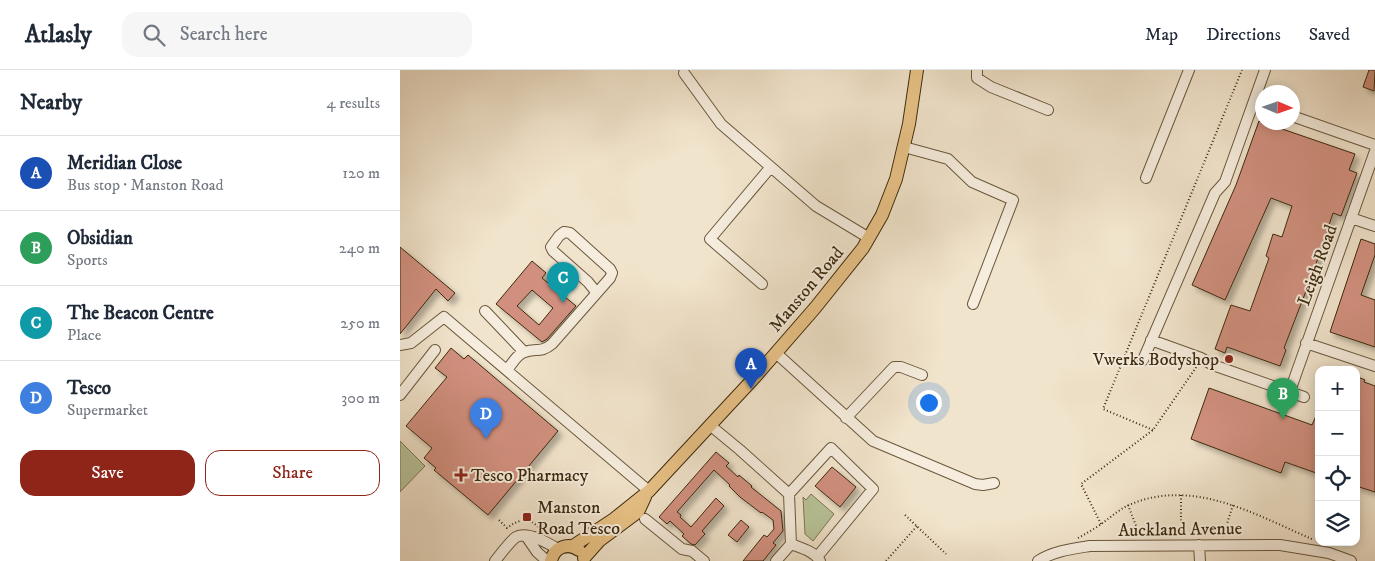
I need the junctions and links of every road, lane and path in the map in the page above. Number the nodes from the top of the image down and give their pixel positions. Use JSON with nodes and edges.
{"nodes":[{"id":1,"x":917,"y":70,"type":"edge"},
{"id":2,"x":977,"y":70,"type":"edge"},
{"id":3,"x":1189,"y":70,"type":"edge"},
{"id":4,"x":1242,"y":70,"type":"edge"},
{"id":5,"x":1265,"y":70,"type":"edge"},
{"id":6,"x":684,"y":73,"type":"dead end"},
{"id":7,"x":1262,"y":85,"type":"edge"},
{"id":8,"x":1048,"y":110,"type":"dead end"},
{"id":9,"x":1255,"y":111,"type":"edge"},
{"id":10,"x":1300,"y":119,"type":"edge"},
{"id":11,"x":1375,"y":145,"type":"edge"},
{"id":12,"x":904,"y":147,"type":"junction"},
{"id":13,"x":1375,"y":151,"type":"edge"},
{"id":14,"x":770,"y":168,"type":"junction"},
{"id":15,"x":1146,"y":178,"type":"dead end"},
{"id":16,"x":1351,"y":218,"type":"junction"},
{"id":17,"x":1375,"y":226,"type":"edge"},
{"id":18,"x":870,"y":238,"type":"junction"},
{"id":19,"x":762,"y":284,"type":"dead end"},
{"id":20,"x":596,"y":292,"type":"junction"},
{"id":21,"x":973,"y":304,"type":"dead end"},
{"id":22,"x":485,"y":312,"type":"dead end"},
{"id":23,"x":1151,"y":340,"type":"junction"},
{"id":24,"x":1306,"y":343,"type":"junction"},
{"id":25,"x":405,"y":344,"type":"edge"},
{"id":26,"x":435,"y":350,"type":"dead end"},
{"id":27,"x":524,"y":352,"type":"junction"},
{"id":28,"x":776,"y":353,"type":"junction"},
{"id":29,"x":400,"y":355,"type":"edge"},
{"id":30,"x":1202,"y":359,"type":"junction"},
{"id":31,"x":1143,"y":360,"type":"dead end"},
{"id":32,"x":1375,"y":366,"type":"edge"},
{"id":33,"x":507,"y":370,"type":"junction"},
{"id":34,"x":922,"y":375,"type":"dead end"},
{"id":35,"x":1290,"y":391,"type":"junction"},
{"id":36,"x":400,"y":395,"type":"edge"},
{"id":37,"x":1304,"y":397,"type":"dead end"},
{"id":38,"x":846,"y":418,"type":"junction"},
{"id":39,"x":711,"y":426,"type":"junction"},
{"id":40,"x":1153,"y":430,"type":"junction"},
{"id":41,"x":994,"y":483,"type":"dead end"},
{"id":42,"x":649,"y":491,"type":"junction"},
{"id":43,"x":789,"y":494,"type":"junction"},
{"id":44,"x":1181,"y":495,"type":"junction"},
{"id":45,"x":1128,"y":505,"type":"junction"},
{"id":46,"x":1233,"y":505,"type":"junction"},
{"id":47,"x":906,"y":515,"type":"dead end"},
{"id":48,"x":645,"y":519,"type":"dead end"},
{"id":49,"x":1101,"y":524,"type":"junction"},
{"id":50,"x":917,"y":526,"type":"junction"},
{"id":51,"x":526,"y":536,"type":"junction"},
{"id":52,"x":1070,"y":542,"type":"dead end"},
{"id":53,"x":791,"y":544,"type":"junction"},
{"id":54,"x":1181,"y":545,"type":"junction"},
{"id":55,"x":1200,"y":545,"type":"junction"},
{"id":56,"x":1220,"y":545,"type":"junction"},
{"id":57,"x":573,"y":546,"type":"junction"},
{"id":58,"x":1144,"y":546,"type":"junction"},
{"id":59,"x":558,"y":549,"type":"junction"},
{"id":60,"x":1313,"y":549,"type":"junction"},
{"id":61,"x":946,"y":554,"type":"dead end"},
{"id":62,"x":818,"y":559,"type":"edge"},
{"id":63,"x":498,"y":560,"type":"edge"},
{"id":64,"x":585,"y":560,"type":"edge"},
{"id":65,"x":547,"y":561,"type":"edge"},
{"id":66,"x":551,"y":561,"type":"edge"},
{"id":67,"x":704,"y":561,"type":"edge"},
{"id":68,"x":776,"y":561,"type":"edge"},
{"id":69,"x":886,"y":561,"type":"edge"},
{"id":70,"x":1038,"y":561,"type":"edge"},
{"id":71,"x":1200,"y":561,"type":"edge"},
{"id":72,"x":1352,"y":561,"type":"edge"}],
"edges":[{"from":1,"to":12,"type":"main road","name":"Manston Road"},
{"from":2,"to":8,"type":"street"},
{"from":3,"to":15,"type":"street"},
{"from":4,"to":40,"type":"path"},
{"from":5,"to":7,"type":"street"},
{"from":6,"to":14,"type":"street"},
{"from":9,"to":23,"type":"street"},
{"from":10,"to":11,"type":"street"},
{"from":12,"to":18,"type":"main road","name":"Manston Road"},
{"from":12,"to":21,"type":"street"},
{"from":13,"to":16,"type":"street","name":"Leigh Road"},
{"from":14,"to":18,"type":"street"},
{"from":14,"to":19,"type":"street"},
{"from":16,"to":17,"type":"street"},
{"from":16,"to":24,"type":"street","name":"Leigh Road"},
{"from":18,"to":28,"type":"main road","name":"Manston Road"},
{"from":20,"to":20,"type":"street"},
{"from":20,"to":27,"type":"street"},
{"from":22,"to":27,"type":"street"},
{"from":23,"to":30,"type":"street"},
{"from":23,"to":31,"type":"street"},
{"from":24,"to":32,"type":"street"},
{"from":24,"to":35,"type":"street","name":"Leigh Road"},
{"from":25,"to":29,"type":"street"},
{"from":25,"to":33,"type":"street"},
{"from":26,"to":36,"type":"street"},
{"from":27,"to":33,"type":"street"},
{"from":28,"to":38,"type":"street"},
{"from":28,"to":39,"type":"main road","name":"Manston Road"},
{"from":30,"to":35,"type":"street"},
{"from":30,"to":40,"type":"path"},
{"from":33,"to":42,"type":"street"},
{"from":34,"to":38,"type":"street"},
{"from":35,"to":37,"type":"street"},
{"from":38,"to":41,"type":"street"},
{"from":39,"to":42,"type":"main road","name":"Manston Road"},
{"from":39,"to":43,"type":"street"},
{"from":40,"to":49,"type":"path"},
{"from":42,"to":57,"type":"main road","name":"Manston Road"},
{"from":42,"to":64,"type":"main road","name":"Manston Road"},
{"from":43,"to":53,"type":"street"},
{"from":43,"to":62,"type":"street"},
{"from":44,"to":45,"type":"path","name":"Auckland Avenue"},
{"from":44,"to":46,"type":"path","name":"Auckland Avenue"},
{"from":44,"to":54,"type":"path"},
{"from":45,"to":49,"type":"path","name":"Auckland Avenue"},
{"from":45,"to":58,"type":"path"},
{"from":46,"to":56,"type":"path"},
{"from":46,"to":60,"type":"path","name":"Auckland Avenue"},
{"from":47,"to":50,"type":"path"},
{"from":48,"to":67,"type":"street"},
{"from":49,"to":52,"type":"path","name":"Auckland Avenue"},
{"from":50,"to":61,"type":"path"},
{"from":50,"to":69,"type":"path"},
{"from":51,"to":59,"type":"street"},
{"from":51,"to":63,"type":"street"},
{"from":51,"to":65,"type":"street"},
{"from":53,"to":62,"type":"street"},
{"from":53,"to":68,"type":"street"},
{"from":54,"to":55,"type":"street","name":"Auckland Avenue"},
{"from":54,"to":58,"type":"street","name":"Auckland Avenue"},
{"from":55,"to":56,"type":"street","name":"Auckland Avenue"},
{"from":55,"to":71,"type":"street"},
{"from":56,"to":60,"type":"street","name":"Auckland Avenue"},
{"from":57,"to":59,"type":"main road","name":"Manston Road"},
{"from":57,"to":64,"type":"main road","name":"Manston Road"},
{"from":58,"to":70,"type":"street","name":"Auckland Avenue"},
{"from":59,"to":66,"type":"main road"},
{"from":60,"to":72,"type":"street","name":"Auckland Avenue"}]}
